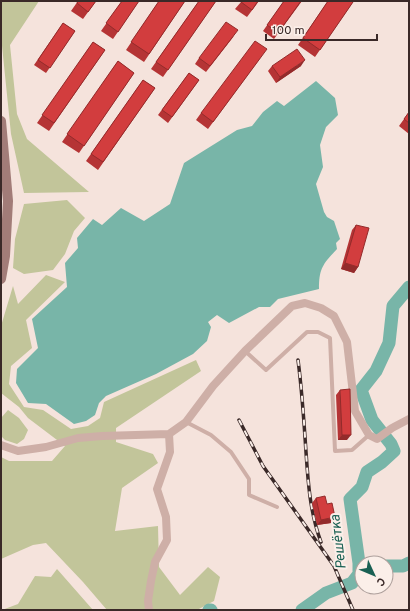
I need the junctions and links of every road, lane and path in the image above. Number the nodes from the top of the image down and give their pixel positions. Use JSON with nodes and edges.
{"nodes":[{"id":1,"x":1,"y":121,"type":"edge"},
{"id":2,"x":1,"y":279,"type":"edge"},
{"id":3,"x":245,"y":351,"type":"junction"},
{"id":4,"x":409,"y":419,"type":"edge"},
{"id":5,"x":186,"y":422,"type":"junction"},
{"id":6,"x":169,"y":434,"type":"junction"},
{"id":7,"x":373,"y":437,"type":"junction"},
{"id":8,"x":1,"y":445,"type":"edge"},
{"id":9,"x":277,"y":507,"type":"dead end"},
{"id":10,"x":149,"y":610,"type":"edge"}],
"edges":[{"from":1,"to":2,"type":"street"},
{"from":3,"to":5,"type":"street"},
{"from":3,"to":7,"type":"street"},
{"from":3,"to":7,"type":"lane"},
{"from":4,"to":7,"type":"street"},
{"from":5,"to":6,"type":"street"},
{"from":5,"to":9,"type":"lane"},
{"from":6,"to":8,"type":"street"},
{"from":6,"to":10,"type":"street"}]}
